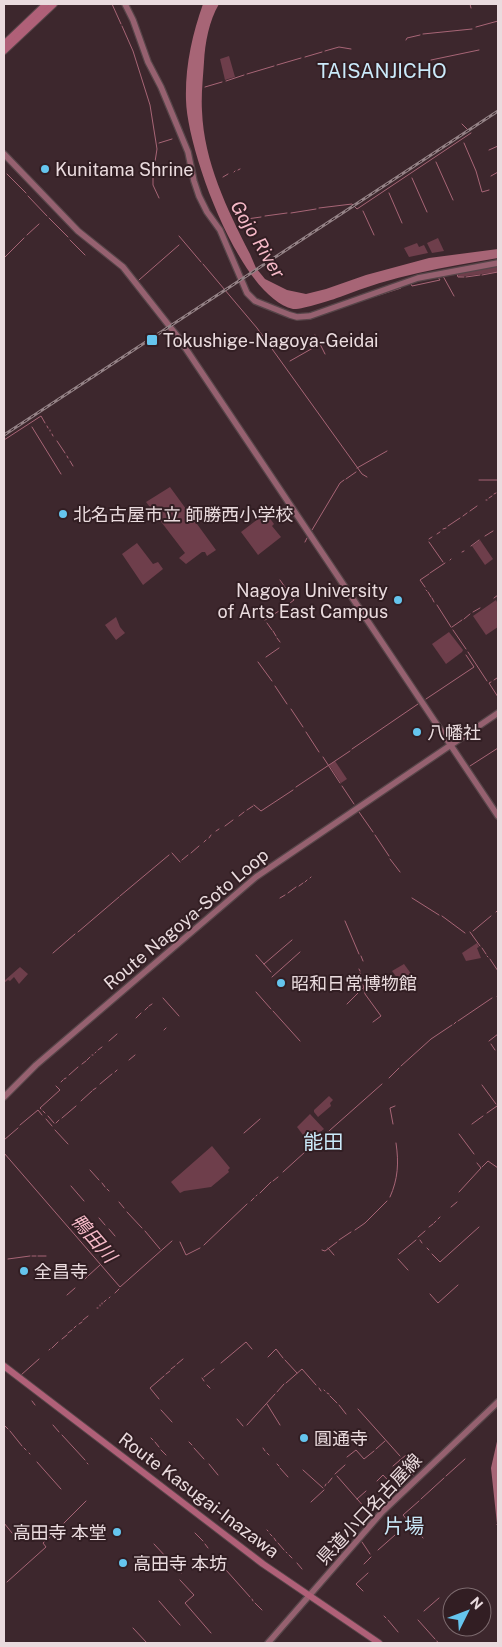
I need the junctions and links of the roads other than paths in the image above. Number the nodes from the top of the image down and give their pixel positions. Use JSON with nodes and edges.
{"nodes":[{"id":1,"x":46,"y":4,"type":"edge"},
{"id":2,"x":54,"y":4,"type":"edge"},
{"id":3,"x":124,"y":4,"type":"edge"},
{"id":4,"x":4,"y":44,"type":"edge"},
{"id":5,"x":4,"y":51,"type":"edge"},
{"id":6,"x":4,"y":154,"type":"edge"},
{"id":7,"x":498,"y":263,"type":"edge"},
{"id":8,"x":498,"y":713,"type":"edge"},
{"id":9,"x":451,"y":745,"type":"junction"},
{"id":10,"x":498,"y":816,"type":"edge"},
{"id":11,"x":4,"y":1096,"type":"edge"},
{"id":12,"x":4,"y":1366,"type":"edge"},
{"id":13,"x":4,"y":1372,"type":"edge"},
{"id":14,"x":498,"y":1402,"type":"edge"},
{"id":15,"x":308,"y":1597,"type":"junction"},
{"id":16,"x":268,"y":1643,"type":"edge"},
{"id":17,"x":373,"y":1643,"type":"edge"},
{"id":18,"x":379,"y":1643,"type":"edge"}],
"edges":[{"from":1,"to":4,"type":"main road"},
{"from":2,"to":5,"type":"main road"},
{"from":3,"to":7,"type":"main road"},
{"from":6,"to":9,"type":"main road"},
{"from":8,"to":9,"type":"main road","name":"Route Nagoya-Soto Loop"},
{"from":9,"to":10,"type":"main road"},
{"from":9,"to":11,"type":"main road","name":"Route Nagoya-Soto Loop"},
{"from":12,"to":15,"type":"main road","name":"Route Kasugai-Inazawa"},
{"from":13,"to":15,"type":"main road","name":"Route Kasugai-Inazawa"},
{"from":14,"to":15,"type":"main road","name":"県道小口名古屋線"},
{"from":15,"to":16,"type":"main road","name":"県道小口名古屋線"},
{"from":15,"to":17,"type":"main road","name":"Route Kasugai-Inazawa"},
{"from":15,"to":18,"type":"main road","name":"Route Kasugai-Inazawa"}]}
